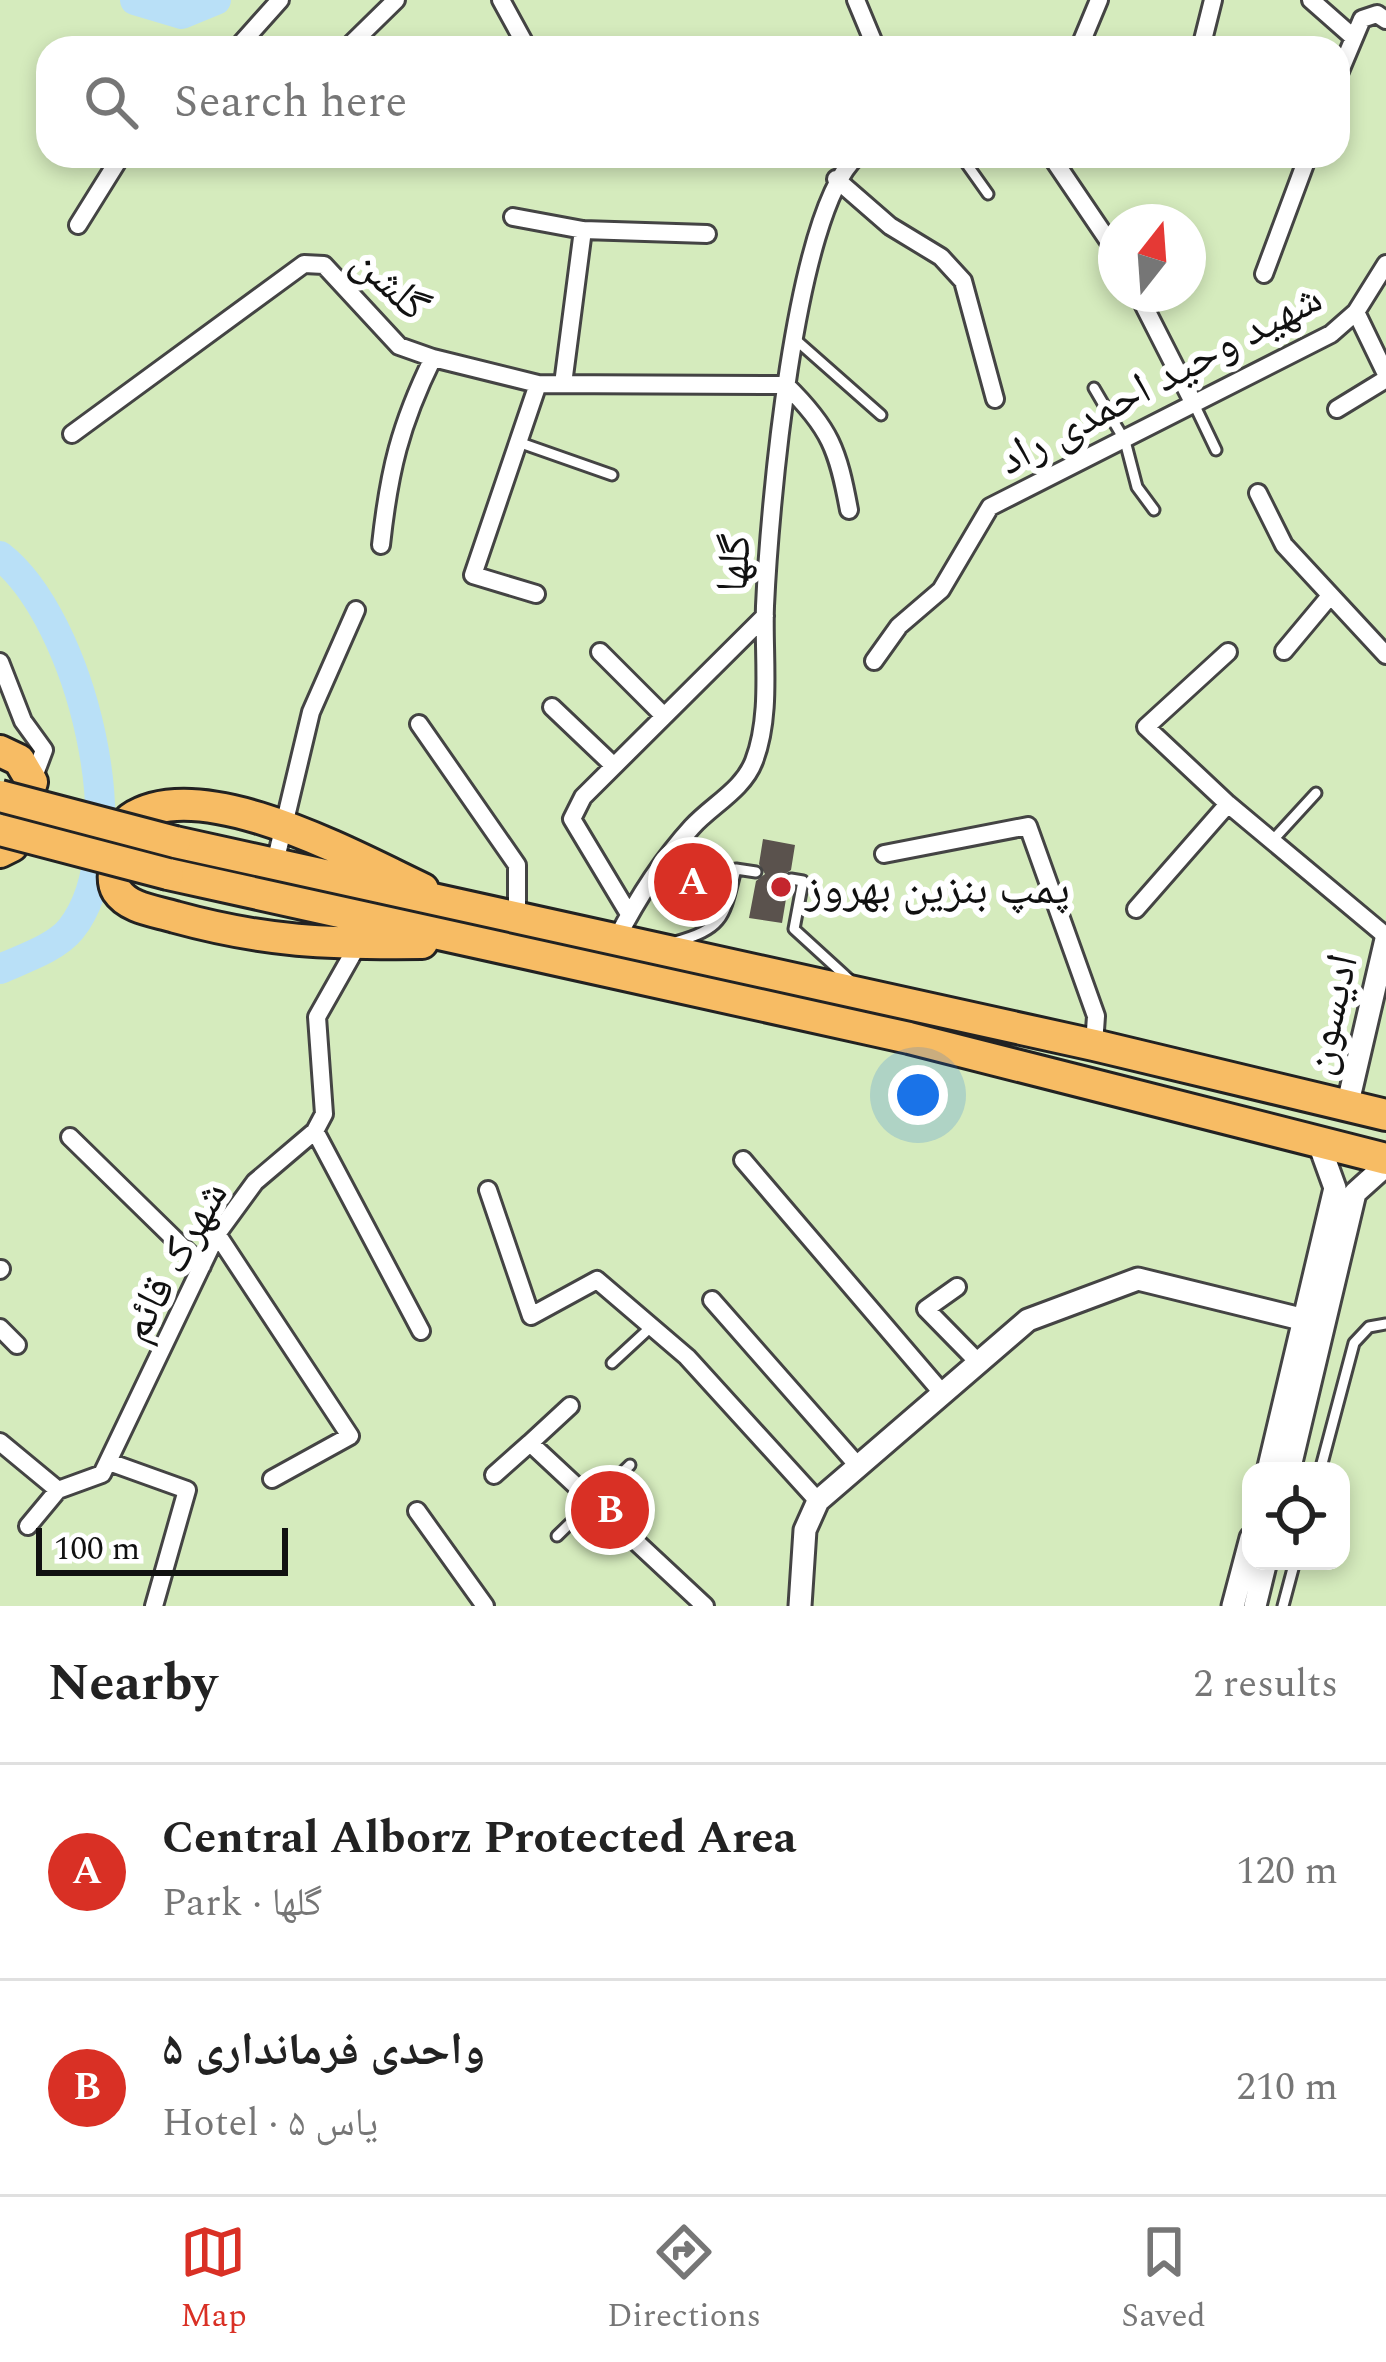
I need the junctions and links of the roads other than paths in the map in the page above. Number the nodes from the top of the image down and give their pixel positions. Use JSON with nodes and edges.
{"nodes":[{"id":1,"x":280,"y":0,"type":"edge"},
{"id":2,"x":396,"y":0,"type":"edge"},
{"id":3,"x":501,"y":0,"type":"edge"},
{"id":4,"x":856,"y":0,"type":"edge"},
{"id":5,"x":1099,"y":0,"type":"edge"},
{"id":6,"x":1214,"y":0,"type":"edge"},
{"id":7,"x":1311,"y":0,"type":"edge"},
{"id":8,"x":1386,"y":20,"type":"edge"},
{"id":9,"x":248,"y":36,"type":"edge"},
{"id":10,"x":359,"y":36,"type":"edge"},
{"id":11,"x":515,"y":36,"type":"edge"},
{"id":12,"x":871,"y":36,"type":"edge"},
{"id":13,"x":1083,"y":36,"type":"edge"},
{"id":14,"x":1204,"y":36,"type":"edge"},
{"id":15,"x":1353,"y":37,"type":"junction"},
{"id":16,"x":1350,"y":45,"type":"edge"},
{"id":17,"x":114,"y":168,"type":"edge"},
{"id":18,"x":845,"y":168,"type":"edge"},
{"id":19,"x":970,"y":168,"type":"edge"},
{"id":20,"x":1059,"y":168,"type":"edge"},
{"id":21,"x":1304,"y":168,"type":"edge"},
{"id":22,"x":836,"y":178,"type":"junction"},
{"id":23,"x":988,"y":194,"type":"dead end"},
{"id":24,"x":514,"y":217,"type":"dead end"},
{"id":25,"x":78,"y":225,"type":"dead end"},
{"id":26,"x":1098,"y":225,"type":"edge"},
{"id":27,"x":583,"y":230,"type":"junction"},
{"id":28,"x":707,"y":235,"type":"dead end"},
{"id":29,"x":1386,"y":264,"type":"edge"},
{"id":30,"x":1264,"y":274,"type":"dead end"},
{"id":31,"x":1147,"y":312,"type":"edge"},
{"id":32,"x":1356,"y":312,"type":"junction"},
{"id":33,"x":792,"y":336,"type":"junction"},
{"id":34,"x":433,"y":358,"type":"junction"},
{"id":35,"x":1386,"y":376,"type":"edge"},
{"id":36,"x":562,"y":383,"type":"junction"},
{"id":37,"x":538,"y":384,"type":"junction"},
{"id":38,"x":786,"y":385,"type":"junction"},
{"id":39,"x":1094,"y":388,"type":"dead end"},
{"id":40,"x":995,"y":399,"type":"dead end"},
{"id":41,"x":1194,"y":404,"type":"junction"},
{"id":42,"x":1337,"y":409,"type":"dead end"},
{"id":43,"x":881,"y":415,"type":"dead end"},
{"id":44,"x":72,"y":434,"type":"dead end"},
{"id":45,"x":1125,"y":441,"type":"junction"},
{"id":46,"x":518,"y":442,"type":"junction"},
{"id":47,"x":1216,"y":450,"type":"dead end"},
{"id":48,"x":612,"y":475,"type":"dead end"},
{"id":49,"x":1258,"y":493,"type":"dead end"},
{"id":50,"x":849,"y":510,"type":"dead end"},
{"id":51,"x":1154,"y":510,"type":"dead end"},
{"id":52,"x":381,"y":545,"type":"dead end"},
{"id":53,"x":536,"y":594,"type":"dead end"},
{"id":54,"x":1330,"y":596,"type":"junction"},
{"id":55,"x":356,"y":610,"type":"dead end"},
{"id":56,"x":764,"y":616,"type":"junction"},
{"id":57,"x":1284,"y":651,"type":"dead end"},
{"id":58,"x":600,"y":652,"type":"dead end"},
{"id":59,"x":1228,"y":652,"type":"dead end"},
{"id":60,"x":1386,"y":656,"type":"edge"},
{"id":61,"x":0,"y":662,"type":"edge"},
{"id":62,"x":874,"y":662,"type":"dead end"},
{"id":63,"x":552,"y":707,"type":"dead end"},
{"id":64,"x":664,"y":716,"type":"junction"},
{"id":65,"x":23,"y":721,"type":"junction"},
{"id":66,"x":419,"y":724,"type":"dead end"},
{"id":67,"x":0,"y":751,"type":"edge"},
{"id":68,"x":614,"y":766,"type":"junction"},
{"id":69,"x":32,"y":782,"type":"junction"},
{"id":70,"x":1316,"y":793,"type":"dead end"},
{"id":71,"x":0,"y":796,"type":"edge"},
{"id":72,"x":1228,"y":804,"type":"junction"},
{"id":73,"x":285,"y":827,"type":"junction"},
{"id":74,"x":0,"y":830,"type":"edge"},
{"id":75,"x":1272,"y":842,"type":"junction"},
{"id":76,"x":0,"y":852,"type":"edge"},
{"id":77,"x":884,"y":854,"type":"dead end"},
{"id":78,"x":274,"y":868,"type":"junction"},
{"id":79,"x":755,"y":872,"type":"dead end"},
{"id":80,"x":791,"y":879,"type":"dead end"},
{"id":81,"x":1136,"y":909,"type":"dead end"},
{"id":82,"x":472,"y":911,"type":"junction"},
{"id":83,"x":517,"y":921,"type":"junction"},
{"id":84,"x":623,"y":927,"type":"junction"},
{"id":85,"x":366,"y":932,"type":"junction"},
{"id":86,"x":1386,"y":938,"type":"edge"},
{"id":87,"x":654,"y":948,"type":"junction"},
{"id":88,"x":865,"y":994,"type":"junction"},
{"id":89,"x":1094,"y":1045,"type":"junction"},
{"id":90,"x":1347,"y":1107,"type":"junction"},
{"id":91,"x":1386,"y":1115,"type":"edge"},
{"id":92,"x":315,"y":1131,"type":"junction"},
{"id":93,"x":70,"y":1137,"type":"dead end"},
{"id":94,"x":1318,"y":1141,"type":"junction"},
{"id":95,"x":743,"y":1160,"type":"dead end"},
{"id":96,"x":1386,"y":1162,"type":"edge"},
{"id":97,"x":488,"y":1190,"type":"dead end"},
{"id":98,"x":217,"y":1234,"type":"junction"},
{"id":99,"x":202,"y":1266,"type":"junction"},
{"id":100,"x":957,"y":1287,"type":"dead end"},
{"id":101,"x":712,"y":1300,"type":"dead end"},
{"id":102,"x":1305,"y":1320,"type":"junction"},
{"id":103,"x":1386,"y":1324,"type":"edge"},
{"id":104,"x":652,"y":1326,"type":"junction"},
{"id":105,"x":0,"y":1328,"type":"edge"},
{"id":106,"x":421,"y":1331,"type":"dead end"},
{"id":107,"x":17,"y":1345,"type":"dead end"},
{"id":108,"x":978,"y":1362,"type":"junction"},
{"id":109,"x":612,"y":1363,"type":"dead end"},
{"id":110,"x":944,"y":1396,"type":"junction"},
{"id":111,"x":570,"y":1406,"type":"dead end"},
{"id":112,"x":1295,"y":1406,"type":"junction"},
{"id":113,"x":0,"y":1442,"type":"edge"},
{"id":114,"x":530,"y":1443,"type":"junction"},
{"id":115,"x":110,"y":1462,"type":"junction"},
{"id":116,"x":1272,"y":1462,"type":"edge"},
{"id":117,"x":1290,"y":1462,"type":"edge"},
{"id":118,"x":1321,"y":1462,"type":"edge"},
{"id":119,"x":630,"y":1465,"type":"dead end"},
{"id":120,"x":859,"y":1467,"type":"junction"},
{"id":121,"x":494,"y":1475,"type":"dead end"},
{"id":122,"x":272,"y":1479,"type":"dead end"},
{"id":123,"x":58,"y":1490,"type":"junction"},
{"id":124,"x":818,"y":1501,"type":"junction"},
{"id":125,"x":593,"y":1502,"type":"junction"},
{"id":126,"x":417,"y":1511,"type":"dead end"},
{"id":127,"x":28,"y":1526,"type":"dead end"},
{"id":128,"x":557,"y":1536,"type":"dead end"},
{"id":129,"x":1243,"y":1570,"type":"edge"},
{"id":130,"x":1264,"y":1570,"type":"edge"},
{"id":131,"x":1293,"y":1570,"type":"edge"},
{"id":132,"x":154,"y":1606,"type":"edge"},
{"id":133,"x":485,"y":1606,"type":"edge"},
{"id":134,"x":705,"y":1606,"type":"edge"},
{"id":135,"x":800,"y":1606,"type":"edge"},
{"id":136,"x":1234,"y":1606,"type":"edge"},
{"id":137,"x":1255,"y":1606,"type":"edge"},
{"id":138,"x":1283,"y":1606,"type":"edge"}],
"edges":[{"from":1,"to":9,"type":"street"},
{"from":2,"to":10,"type":"street"},
{"from":3,"to":11,"type":"street"},
{"from":4,"to":12,"type":"street"},
{"from":5,"to":13,"type":"street"},
{"from":6,"to":14,"type":"street"},
{"from":7,"to":15,"type":"street"},
{"from":8,"to":15,"type":"street"},
{"from":15,"to":16,"type":"street"},
{"from":17,"to":25,"type":"street"},
{"from":18,"to":22,"type":"street","name":"گلها"},
{"from":19,"to":23,"type":"lane"},
{"from":20,"to":26,"type":"street"},
{"from":21,"to":30,"type":"street"},
{"from":22,"to":33,"type":"street","name":"گلها"},
{"from":22,"to":40,"type":"street"},
{"from":24,"to":27,"type":"street"},
{"from":27,"to":28,"type":"street"},
{"from":27,"to":36,"type":"street"},
{"from":29,"to":32,"type":"street","name":"شهید وحید احمدی راد"},
{"from":31,"to":41,"type":"street"},
{"from":32,"to":35,"type":"street"},
{"from":32,"to":41,"type":"street","name":"شهید وحید احمدی راد"},
{"from":33,"to":38,"type":"street","name":"گلها"},
{"from":33,"to":43,"type":"lane"},
{"from":34,"to":37,"type":"street","name":"گلشن"},
{"from":34,"to":44,"type":"street","name":"گلشن"},
{"from":34,"to":52,"type":"street"},
{"from":35,"to":42,"type":"street"},
{"from":36,"to":37,"type":"street","name":"گلشن"},
{"from":36,"to":38,"type":"street","name":"گلشن"},
{"from":37,"to":46,"type":"street"},
{"from":38,"to":50,"type":"street"},
{"from":38,"to":56,"type":"street","name":"گلها"},
{"from":39,"to":45,"type":"lane"},
{"from":41,"to":45,"type":"street","name":"شهید وحید احمدی راد"},
{"from":41,"to":47,"type":"lane"},
{"from":45,"to":51,"type":"lane"},
{"from":45,"to":62,"type":"street","name":"شهید وحید احمدی راد"},
{"from":46,"to":48,"type":"lane"},
{"from":46,"to":53,"type":"street"},
{"from":49,"to":54,"type":"street"},
{"from":54,"to":57,"type":"street"},
{"from":54,"to":60,"type":"street"},
{"from":55,"to":73,"type":"street"},
{"from":56,"to":64,"type":"street"},
{"from":56,"to":84,"type":"street","name":"گلها"},
{"from":58,"to":64,"type":"street"},
{"from":59,"to":72,"type":"street"},
{"from":61,"to":65,"type":"street"},
{"from":63,"to":68,"type":"street"},
{"from":64,"to":68,"type":"street"},
{"from":65,"to":67,"type":"street"},
{"from":65,"to":69,"type":"street"},
{"from":66,"to":83,"type":"street"},
{"from":67,"to":69,"type":"highway"},
{"from":68,"to":84,"type":"street"},
{"from":69,"to":76,"type":"highway"},
{"from":70,"to":75,"type":"lane"},
{"from":71,"to":78,"type":"highway","bridge":true},
{"from":72,"to":75,"type":"street"},
{"from":72,"to":81,"type":"street"},
{"from":73,"to":78,"type":"street"},
{"from":73,"to":82,"type":"highway"},
{"from":73,"to":85,"type":"highway"},
{"from":74,"to":85,"type":"highway","bridge":true},
{"from":75,"to":86,"type":"street"},
{"from":77,"to":89,"type":"street"},
{"from":78,"to":82,"type":"highway"},
{"from":79,"to":87,"type":"lane"},
{"from":80,"to":88,"type":"lane"},
{"from":82,"to":83,"type":"highway"},
{"from":83,"to":84,"type":"highway"},
{"from":84,"to":87,"type":"highway"},
{"from":85,"to":92,"type":"street"},
{"from":85,"to":94,"type":"highway"},
{"from":86,"to":90,"type":"street","name":"ادیسون"},
{"from":87,"to":88,"type":"highway"},
{"from":88,"to":89,"type":"highway"},
{"from":89,"to":90,"type":"highway"},
{"from":90,"to":91,"type":"highway"},
{"from":92,"to":98,"type":"street","name":"شهرک قائم"},
{"from":92,"to":106,"type":"street"},
{"from":93,"to":99,"type":"street"},
{"from":94,"to":96,"type":"highway"},
{"from":94,"to":102,"type":"street"},
{"from":95,"to":110,"type":"street"},
{"from":96,"to":112,"type":"street"},
{"from":97,"to":104,"type":"street"},
{"from":98,"to":99,"type":"street","name":"شهرک قائم"},
{"from":98,"to":122,"type":"street"},
{"from":99,"to":115,"type":"street","name":"شهرک قائم"},
{"from":100,"to":108,"type":"street"},
{"from":101,"to":120,"type":"street"},
{"from":102,"to":108,"type":"street"},
{"from":102,"to":112,"type":"street"},
{"from":103,"to":118,"type":"lane"},
{"from":104,"to":109,"type":"lane"},
{"from":104,"to":124,"type":"street"},
{"from":105,"to":107,"type":"street"},
{"from":108,"to":110,"type":"street"},
{"from":110,"to":120,"type":"street"},
{"from":111,"to":114,"type":"street"},
{"from":112,"to":116,"type":"street"},
{"from":112,"to":117,"type":"street"},
{"from":113,"to":123,"type":"street"},
{"from":114,"to":121,"type":"street"},
{"from":114,"to":125,"type":"street"},
{"from":115,"to":123,"type":"street"},
{"from":115,"to":132,"type":"street"},
{"from":119,"to":125,"type":"lane"},
{"from":120,"to":124,"type":"street"},
{"from":123,"to":127,"type":"street"},
{"from":124,"to":135,"type":"street"},
{"from":125,"to":128,"type":"lane"},
{"from":125,"to":134,"type":"street"},
{"from":126,"to":133,"type":"street"},
{"from":129,"to":136,"type":"street"},
{"from":130,"to":137,"type":"street"},
{"from":131,"to":138,"type":"lane"}]}
